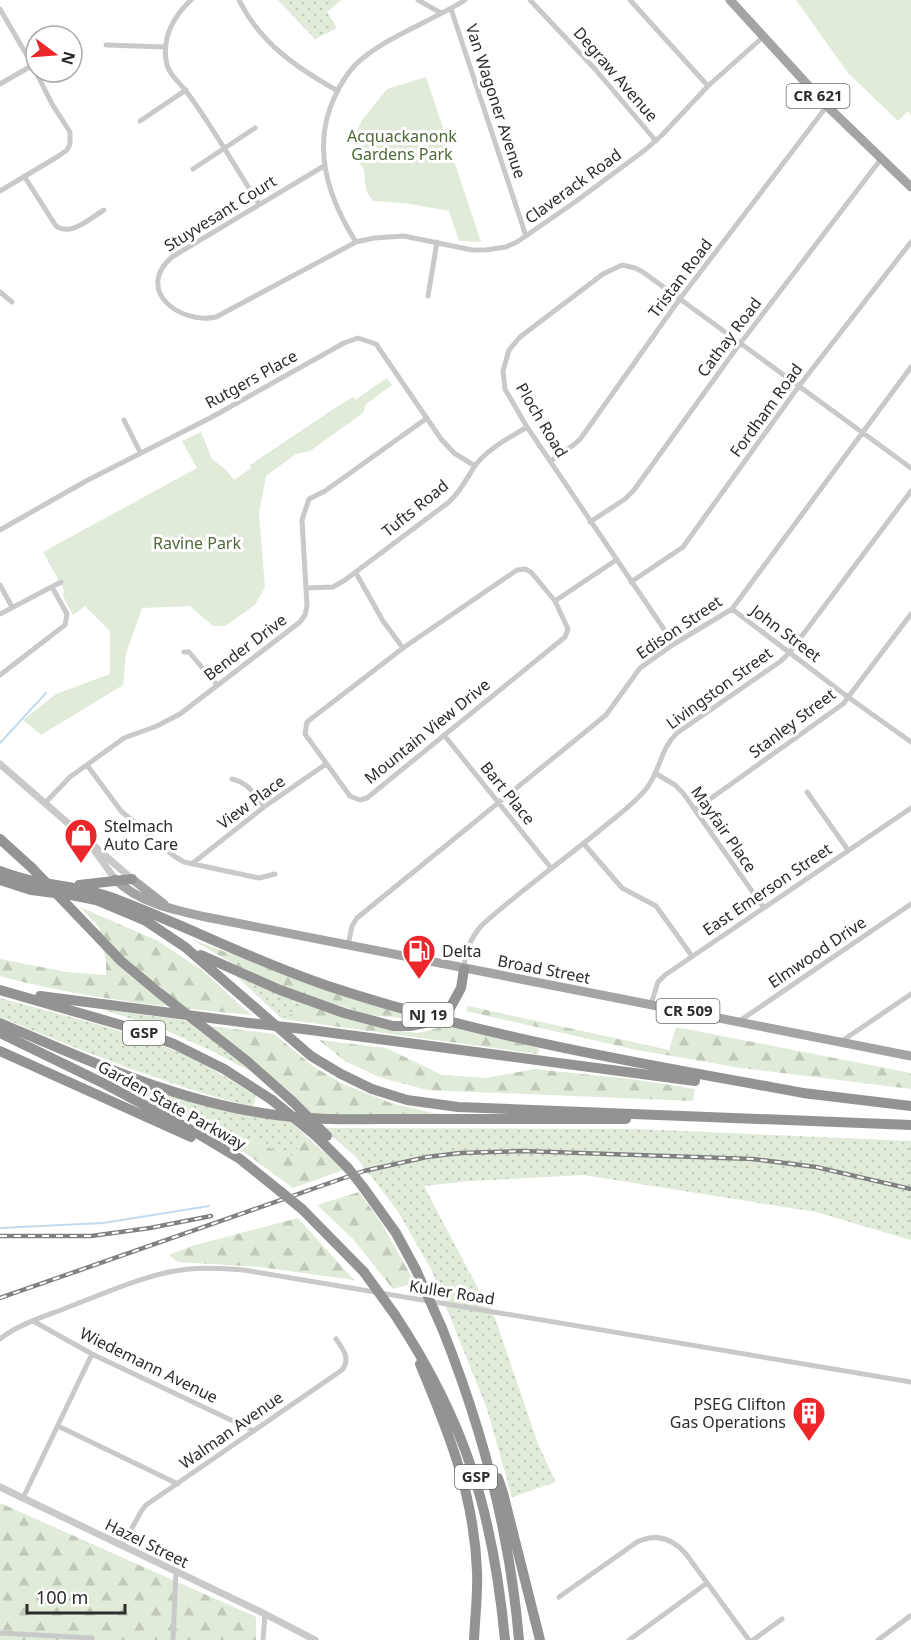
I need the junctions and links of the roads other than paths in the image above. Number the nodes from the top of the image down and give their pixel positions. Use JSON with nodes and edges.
{"nodes":[{"id":1,"x":191,"y":0,"type":"edge"},
{"id":2,"x":239,"y":0,"type":"edge"},
{"id":3,"x":417,"y":0,"type":"edge"},
{"id":4,"x":465,"y":0,"type":"edge"},
{"id":5,"x":531,"y":0,"type":"edge"},
{"id":6,"x":630,"y":0,"type":"edge"},
{"id":7,"x":730,"y":0,"type":"edge"},
{"id":8,"x":0,"y":9,"type":"edge"},
{"id":9,"x":451,"y":9,"type":"junction"},
{"id":10,"x":441,"y":14,"type":"junction"},
{"id":11,"x":763,"y":37,"type":"junction"},
{"id":12,"x":106,"y":45,"type":"dead end"},
{"id":13,"x":166,"y":47,"type":"junction"},
{"id":14,"x":24,"y":51,"type":"edge"},
{"id":15,"x":24,"y":74,"type":"edge"},
{"id":16,"x":0,"y":84,"type":"edge"},
{"id":17,"x":42,"y":84,"type":"edge"},
{"id":18,"x":708,"y":86,"type":"junction"},
{"id":19,"x":186,"y":90,"type":"junction"},
{"id":20,"x":338,"y":91,"type":"junction"},
{"id":21,"x":827,"y":106,"type":"junction"},
{"id":22,"x":140,"y":121,"type":"dead end"},
{"id":23,"x":255,"y":128,"type":"dead end"},
{"id":24,"x":656,"y":141,"type":"junction"},
{"id":25,"x":224,"y":149,"type":"junction"},
{"id":26,"x":881,"y":159,"type":"junction"},
{"id":27,"x":324,"y":166,"type":"junction"},
{"id":28,"x":193,"y":169,"type":"dead end"},
{"id":29,"x":24,"y":176,"type":"junction"},
{"id":30,"x":911,"y":187,"type":"edge"},
{"id":31,"x":0,"y":191,"type":"edge"},
{"id":32,"x":259,"y":204,"type":"junction"},
{"id":33,"x":104,"y":210,"type":"dead end"},
{"id":34,"x":526,"y":236,"type":"junction"},
{"id":35,"x":356,"y":242,"type":"junction"},
{"id":36,"x":437,"y":242,"type":"junction"},
{"id":37,"x":911,"y":242,"type":"edge"},
{"id":38,"x":0,"y":292,"type":"edge"},
{"id":39,"x":428,"y":296,"type":"dead end"},
{"id":40,"x":679,"y":300,"type":"junction"},
{"id":41,"x":12,"y":302,"type":"dead end"},
{"id":42,"x":740,"y":344,"type":"junction"},
{"id":43,"x":911,"y":367,"type":"edge"},
{"id":44,"x":799,"y":386,"type":"junction"},
{"id":45,"x":427,"y":418,"type":"junction"},
{"id":46,"x":124,"y":420,"type":"dead end"},
{"id":47,"x":527,"y":427,"type":"junction"},
{"id":48,"x":862,"y":433,"type":"junction"},
{"id":49,"x":140,"y":452,"type":"junction"},
{"id":50,"x":551,"y":461,"type":"junction"},
{"id":51,"x":475,"y":466,"type":"junction"},
{"id":52,"x":911,"y":468,"type":"edge"},
{"id":53,"x":911,"y":491,"type":"edge"},
{"id":54,"x":590,"y":522,"type":"junction"},
{"id":55,"x":0,"y":530,"type":"edge"},
{"id":56,"x":616,"y":560,"type":"junction"},
{"id":57,"x":356,"y":573,"type":"junction"},
{"id":58,"x":61,"y":582,"type":"dead end"},
{"id":59,"x":631,"y":582,"type":"junction"},
{"id":60,"x":0,"y":585,"type":"edge"},
{"id":61,"x":52,"y":587,"type":"junction"},
{"id":62,"x":306,"y":588,"type":"junction"},
{"id":63,"x":555,"y":601,"type":"junction"},
{"id":64,"x":12,"y":607,"type":"junction"},
{"id":65,"x":732,"y":609,"type":"junction"},
{"id":66,"x":911,"y":614,"type":"edge"},
{"id":67,"x":0,"y":615,"type":"edge"},
{"id":68,"x":674,"y":644,"type":"junction"},
{"id":69,"x":403,"y":648,"type":"junction"},
{"id":70,"x":184,"y":652,"type":"dead end"},
{"id":71,"x":789,"y":653,"type":"junction"},
{"id":72,"x":0,"y":675,"type":"edge"},
{"id":73,"x":217,"y":685,"type":"junction"},
{"id":74,"x":848,"y":697,"type":"junction"},
{"id":75,"x":444,"y":735,"type":"junction"},
{"id":76,"x":910,"y":740,"type":"edge"},
{"id":77,"x":0,"y":764,"type":"edge"},
{"id":78,"x":326,"y":764,"type":"junction"},
{"id":79,"x":87,"y":765,"type":"junction"},
{"id":80,"x":655,"y":773,"type":"junction"},
{"id":81,"x":232,"y":779,"type":"dead end"},
{"id":82,"x":807,"y":792,"type":"dead end"},
{"id":83,"x":497,"y":802,"type":"junction"},
{"id":84,"x":45,"y":803,"type":"junction"},
{"id":85,"x":264,"y":807,"type":"junction"},
{"id":86,"x":911,"y":808,"type":"edge"},
{"id":87,"x":696,"y":809,"type":"junction"},
{"id":88,"x":84,"y":838,"type":"junction"},
{"id":89,"x":0,"y":839,"type":"edge"},
{"id":90,"x":584,"y":844,"type":"junction"},
{"id":91,"x":848,"y":850,"type":"junction"},
{"id":92,"x":193,"y":863,"type":"junction"},
{"id":93,"x":551,"y":868,"type":"junction"},
{"id":94,"x":0,"y":871,"type":"edge"},
{"id":95,"x":275,"y":874,"type":"dead end"},
{"id":96,"x":115,"y":879,"type":"junction"},
{"id":97,"x":132,"y":879,"type":"junction"},
{"id":98,"x":0,"y":880,"type":"edge"},
{"id":99,"x":61,"y":885,"type":"junction"},
{"id":100,"x":911,"y":904,"type":"edge"},
{"id":101,"x":171,"y":908,"type":"junction"},
{"id":102,"x":764,"y":908,"type":"junction"},
{"id":103,"x":348,"y":945,"type":"junction"},
{"id":104,"x":185,"y":947,"type":"junction"},
{"id":105,"x":692,"y":956,"type":"junction"},
{"id":106,"x":464,"y":969,"type":"junction"},
{"id":107,"x":2,"y":990,"type":"edge"},
{"id":108,"x":911,"y":994,"type":"edge"},
{"id":109,"x":651,"y":1004,"type":"junction"},
{"id":110,"x":738,"y":1022,"type":"junction"},
{"id":111,"x":0,"y":1023,"type":"edge"},
{"id":112,"x":0,"y":1033,"type":"edge"},
{"id":113,"x":842,"y":1041,"type":"junction"},
{"id":114,"x":0,"y":1051,"type":"edge"},
{"id":115,"x":911,"y":1056,"type":"edge"},
{"id":116,"x":810,"y":1094,"type":"junction"},
{"id":117,"x":911,"y":1106,"type":"edge"},
{"id":118,"x":733,"y":1117,"type":"junction"},
{"id":119,"x":911,"y":1125,"type":"edge"},
{"id":120,"x":321,"y":1135,"type":"junction"},
{"id":121,"x":240,"y":1159,"type":"junction"},
{"id":122,"x":33,"y":1321,"type":"junction"},
{"id":123,"x":404,"y":1328,"type":"junction"},
{"id":124,"x":0,"y":1339,"type":"edge"},
{"id":125,"x":336,"y":1339,"type":"dead end"},
{"id":126,"x":92,"y":1354,"type":"junction"},
{"id":127,"x":911,"y":1382,"type":"edge"},
{"id":128,"x":475,"y":1418,"type":"junction"},
{"id":129,"x":57,"y":1426,"type":"junction"},
{"id":130,"x":254,"y":1431,"type":"junction"},
{"id":131,"x":177,"y":1484,"type":"junction"},
{"id":132,"x":0,"y":1487,"type":"edge"},
{"id":133,"x":23,"y":1498,"type":"junction"},
{"id":134,"x":122,"y":1546,"type":"junction"},
{"id":135,"x":176,"y":1572,"type":"junction"},
{"id":136,"x":707,"y":1583,"type":"junction"},
{"id":137,"x":559,"y":1597,"type":"dead end"},
{"id":138,"x":265,"y":1614,"type":"junction"},
{"id":139,"x":910,"y":1616,"type":"edge"},
{"id":140,"x":782,"y":1619,"type":"dead end"},
{"id":141,"x":0,"y":1633,"type":"edge"},
{"id":142,"x":13,"y":1637,"type":"edge"},
{"id":143,"x":92,"y":1638,"type":"dead end"},
{"id":144,"x":173,"y":1640,"type":"edge"},
{"id":145,"x":263,"y":1640,"type":"edge"},
{"id":146,"x":315,"y":1640,"type":"edge"},
{"id":147,"x":474,"y":1640,"type":"edge"},
{"id":148,"x":505,"y":1640,"type":"edge"},
{"id":149,"x":519,"y":1640,"type":"edge"},
{"id":150,"x":540,"y":1640,"type":"edge"},
{"id":151,"x":629,"y":1640,"type":"edge"},
{"id":152,"x":751,"y":1640,"type":"edge"},
{"id":153,"x":878,"y":1640,"type":"edge"}],
"edges":[{"from":1,"to":13,"type":"street"},
{"from":2,"to":20,"type":"street"},
{"from":3,"to":10,"type":"street"},
{"from":4,"to":9,"type":"street"},
{"from":5,"to":24,"type":"street","name":"Degraw Avenue"},
{"from":6,"to":18,"type":"street"},
{"from":7,"to":11,"type":"main road","number":"CR 621"},
{"from":8,"to":14,"type":"street"},
{"from":9,"to":10,"type":"street"},
{"from":9,"to":34,"type":"street","name":"Van Wagoner Avenue"},
{"from":10,"to":20,"type":"street"},
{"from":11,"to":18,"type":"street","name":"Claverack Road"},
{"from":11,"to":21,"type":"main road","number":"CR 621"},
{"from":12,"to":13,"type":"street"},
{"from":13,"to":19,"type":"street"},
{"from":15,"to":16,"type":"street"},
{"from":17,"to":29,"type":"street"},
{"from":18,"to":24,"type":"street","name":"Claverack Road"},
{"from":19,"to":22,"type":"street"},
{"from":19,"to":25,"type":"street"},
{"from":20,"to":27,"type":"street"},
{"from":21,"to":26,"type":"main road","number":"CR 621"},
{"from":21,"to":40,"type":"street","name":"Tristan Road"},
{"from":23,"to":25,"type":"street"},
{"from":24,"to":34,"type":"street","name":"Claverack Road"},
{"from":25,"to":28,"type":"street"},
{"from":25,"to":32,"type":"street"},
{"from":26,"to":30,"type":"main road","number":"CR 621"},
{"from":26,"to":42,"type":"street","name":"Cathay Road"},
{"from":27,"to":32,"type":"street","name":"Stuyvesant Court"},
{"from":27,"to":35,"type":"street"},
{"from":29,"to":31,"type":"street"},
{"from":29,"to":33,"type":"street"},
{"from":32,"to":35,"type":"street","name":"Stuyvesant Court"},
{"from":34,"to":36,"type":"street","name":"Claverack Road"},
{"from":35,"to":36,"type":"street","name":"Claverack Road"},
{"from":36,"to":39,"type":"street"},
{"from":37,"to":44,"type":"street","name":"Fordham Road"},
{"from":38,"to":41,"type":"street"},
{"from":40,"to":42,"type":"street"},
{"from":40,"to":47,"type":"street","name":"Ploch Road"},
{"from":40,"to":50,"type":"street","name":"Tristan Road"},
{"from":42,"to":44,"type":"street"},
{"from":42,"to":54,"type":"street","name":"Cathay Road"},
{"from":43,"to":48,"type":"street","name":"Edison Street"},
{"from":44,"to":48,"type":"street"},
{"from":44,"to":59,"type":"street","name":"Fordham Road"},
{"from":45,"to":49,"type":"street","name":"Rutgers Place"},
{"from":45,"to":51,"type":"street","name":"Rutgers Place"},
{"from":45,"to":62,"type":"street","name":"Bender Drive"},
{"from":46,"to":49,"type":"street"},
{"from":47,"to":50,"type":"street","name":"Ploch Road"},
{"from":47,"to":51,"type":"street","name":"Tufts Road"},
{"from":48,"to":52,"type":"street"},
{"from":48,"to":65,"type":"street","name":"Edison Street"},
{"from":49,"to":55,"type":"street","name":"Rutgers Place"},
{"from":50,"to":54,"type":"street","name":"Ploch Road"},
{"from":51,"to":57,"type":"street","name":"Tufts Road"},
{"from":53,"to":71,"type":"street","name":"Livingston Street"},
{"from":54,"to":56,"type":"street","name":"Ploch Road"},
{"from":56,"to":59,"type":"street","name":"Ploch Road"},
{"from":56,"to":63,"type":"street"},
{"from":57,"to":62,"type":"street","name":"Tufts Road"},
{"from":57,"to":69,"type":"street"},
{"from":58,"to":61,"type":"street"},
{"from":59,"to":68,"type":"street","name":"Ploch Road"},
{"from":60,"to":64,"type":"street"},
{"from":61,"to":64,"type":"street"},
{"from":61,"to":72,"type":"street"},
{"from":62,"to":73,"type":"street","name":"Bender Drive"},
{"from":63,"to":69,"type":"street","name":"Mountain View Drive"},
{"from":63,"to":75,"type":"street","name":"Mountain View Drive"},
{"from":64,"to":67,"type":"street"},
{"from":65,"to":68,"type":"street","name":"Edison Street"},
{"from":65,"to":71,"type":"street","name":"John Street"},
{"from":66,"to":74,"type":"street","name":"Stanley Street"},
{"from":68,"to":83,"type":"street","name":"Edison Street"},
{"from":69,"to":78,"type":"street","name":"Mountain View Drive"},
{"from":70,"to":73,"type":"street"},
{"from":71,"to":74,"type":"street","name":"John Street"},
{"from":71,"to":80,"type":"street","name":"Livingston Street"},
{"from":73,"to":79,"type":"street","name":"Bender Drive"},
{"from":74,"to":76,"type":"street","name":"John Street"},
{"from":74,"to":87,"type":"street","name":"Stanley Street"},
{"from":75,"to":78,"type":"street","name":"Mountain View Drive"},
{"from":75,"to":83,"type":"street","name":"Bart Place"},
{"from":77,"to":84,"type":"street"},
{"from":78,"to":85,"type":"street","name":"View Place"},
{"from":79,"to":84,"type":"street","name":"Bender Drive"},
{"from":79,"to":92,"type":"street"},
{"from":80,"to":87,"type":"street","name":"Mayfair Place"},
{"from":80,"to":90,"type":"street","name":"Livingston Street"},
{"from":81,"to":85,"type":"street"},
{"from":82,"to":91,"type":"street"},
{"from":83,"to":93,"type":"street","name":"Bart Place"},
{"from":83,"to":103,"type":"street","name":"Edison Street"},
{"from":84,"to":88,"type":"street"},
{"from":85,"to":92,"type":"street","name":"View Place"},
{"from":86,"to":91,"type":"street","name":"East Emerson Street"},
{"from":87,"to":102,"type":"street","name":"Mayfair Place"},
{"from":88,"to":96,"type":"street"},
{"from":88,"to":97,"type":"street"},
{"from":89,"to":120,"type":"highway","bridge":true},
{"from":90,"to":93,"type":"street","name":"Livingston Street"},
{"from":90,"to":105,"type":"street"},
{"from":91,"to":102,"type":"street","name":"East Emerson Street"},
{"from":92,"to":95,"type":"street"},
{"from":93,"to":106,"type":"street","name":"Livingston Street"},
{"from":94,"to":99,"type":"highway","number":"NJ 19"},
{"from":96,"to":97,"type":"highway"},
{"from":96,"to":99,"type":"highway"},
{"from":96,"to":101,"type":"main road","name":"Broad Street"},
{"from":97,"to":101,"type":"main road","name":"Broad Street","number":"CR 509"},
{"from":98,"to":104,"type":"highway"},
{"from":99,"to":116,"type":"highway","number":"NJ 19"},
{"from":100,"to":110,"type":"street","name":"Elmwood Drive"},
{"from":101,"to":103,"type":"main road","name":"Broad Street","number":"CR 509"},
{"from":102,"to":105,"type":"street","name":"East Emerson Street"},
{"from":103,"to":106,"type":"main road","name":"Broad Street","number":"CR 509"},
{"from":104,"to":106,"type":"highway","bridge":true},
{"from":104,"to":118,"type":"highway"},
{"from":105,"to":109,"type":"street","name":"East Emerson Street"},
{"from":106,"to":109,"type":"main road","name":"Broad Street","number":"CR 509"},
{"from":107,"to":116,"type":"highway","bridge":true},
{"from":107,"to":120,"type":"highway","number":"GSP","bridge":true},
{"from":108,"to":113,"type":"street"},
{"from":109,"to":110,"type":"main road","name":"Broad Street","number":"CR 509"},
{"from":110,"to":113,"type":"main road","name":"Broad Street","number":"CR 509"},
{"from":111,"to":118,"type":"highway"},
{"from":112,"to":121,"type":"highway","name":"Garden State Parkway","number":"GSP"},
{"from":113,"to":115,"type":"main road","name":"Broad Street","number":"CR 509"},
{"from":114,"to":121,"type":"highway"},
{"from":116,"to":117,"type":"highway","number":"NJ 19"},
{"from":118,"to":119,"type":"highway"},
{"from":120,"to":128,"type":"highway","number":"GSP","bridge":true},
{"from":121,"to":123,"type":"highway","name":"Garden State Parkway","number":"GSP","bridge":true},
{"from":122,"to":124,"type":"street","name":"Kuller Road"},
{"from":122,"to":126,"type":"street","name":"Wiedemann Avenue"},
{"from":122,"to":127,"type":"street","name":"Kuller Road"},
{"from":123,"to":147,"type":"highway"},
{"from":123,"to":148,"type":"highway","name":"Garden State Parkway","number":"GSP"},
{"from":125,"to":130,"type":"street","name":"Walman Avenue"},
{"from":126,"to":129,"type":"street"},
{"from":126,"to":130,"type":"street","name":"Wiedemann Avenue"},
{"from":128,"to":149,"type":"highway","number":"GSP"},
{"from":128,"to":150,"type":"highway"},
{"from":129,"to":131,"type":"street"},
{"from":129,"to":133,"type":"street"},
{"from":130,"to":131,"type":"street","name":"Walman Avenue"},
{"from":131,"to":134,"type":"street","name":"Walman Avenue"},
{"from":132,"to":133,"type":"street","name":"Hazel Street"},
{"from":133,"to":134,"type":"street","name":"Hazel Street"},
{"from":134,"to":135,"type":"street","name":"Hazel Street"},
{"from":135,"to":138,"type":"street","name":"Hazel Street"},
{"from":135,"to":144,"type":"street"},
{"from":136,"to":137,"type":"street"},
{"from":136,"to":151,"type":"street"},
{"from":136,"to":152,"type":"street"},
{"from":138,"to":145,"type":"street"},
{"from":138,"to":146,"type":"street","name":"Hazel Street"},
{"from":139,"to":153,"type":"street"},
{"from":140,"to":152,"type":"street"},
{"from":141,"to":142,"type":"street"},
{"from":142,"to":143,"type":"street"}]}
